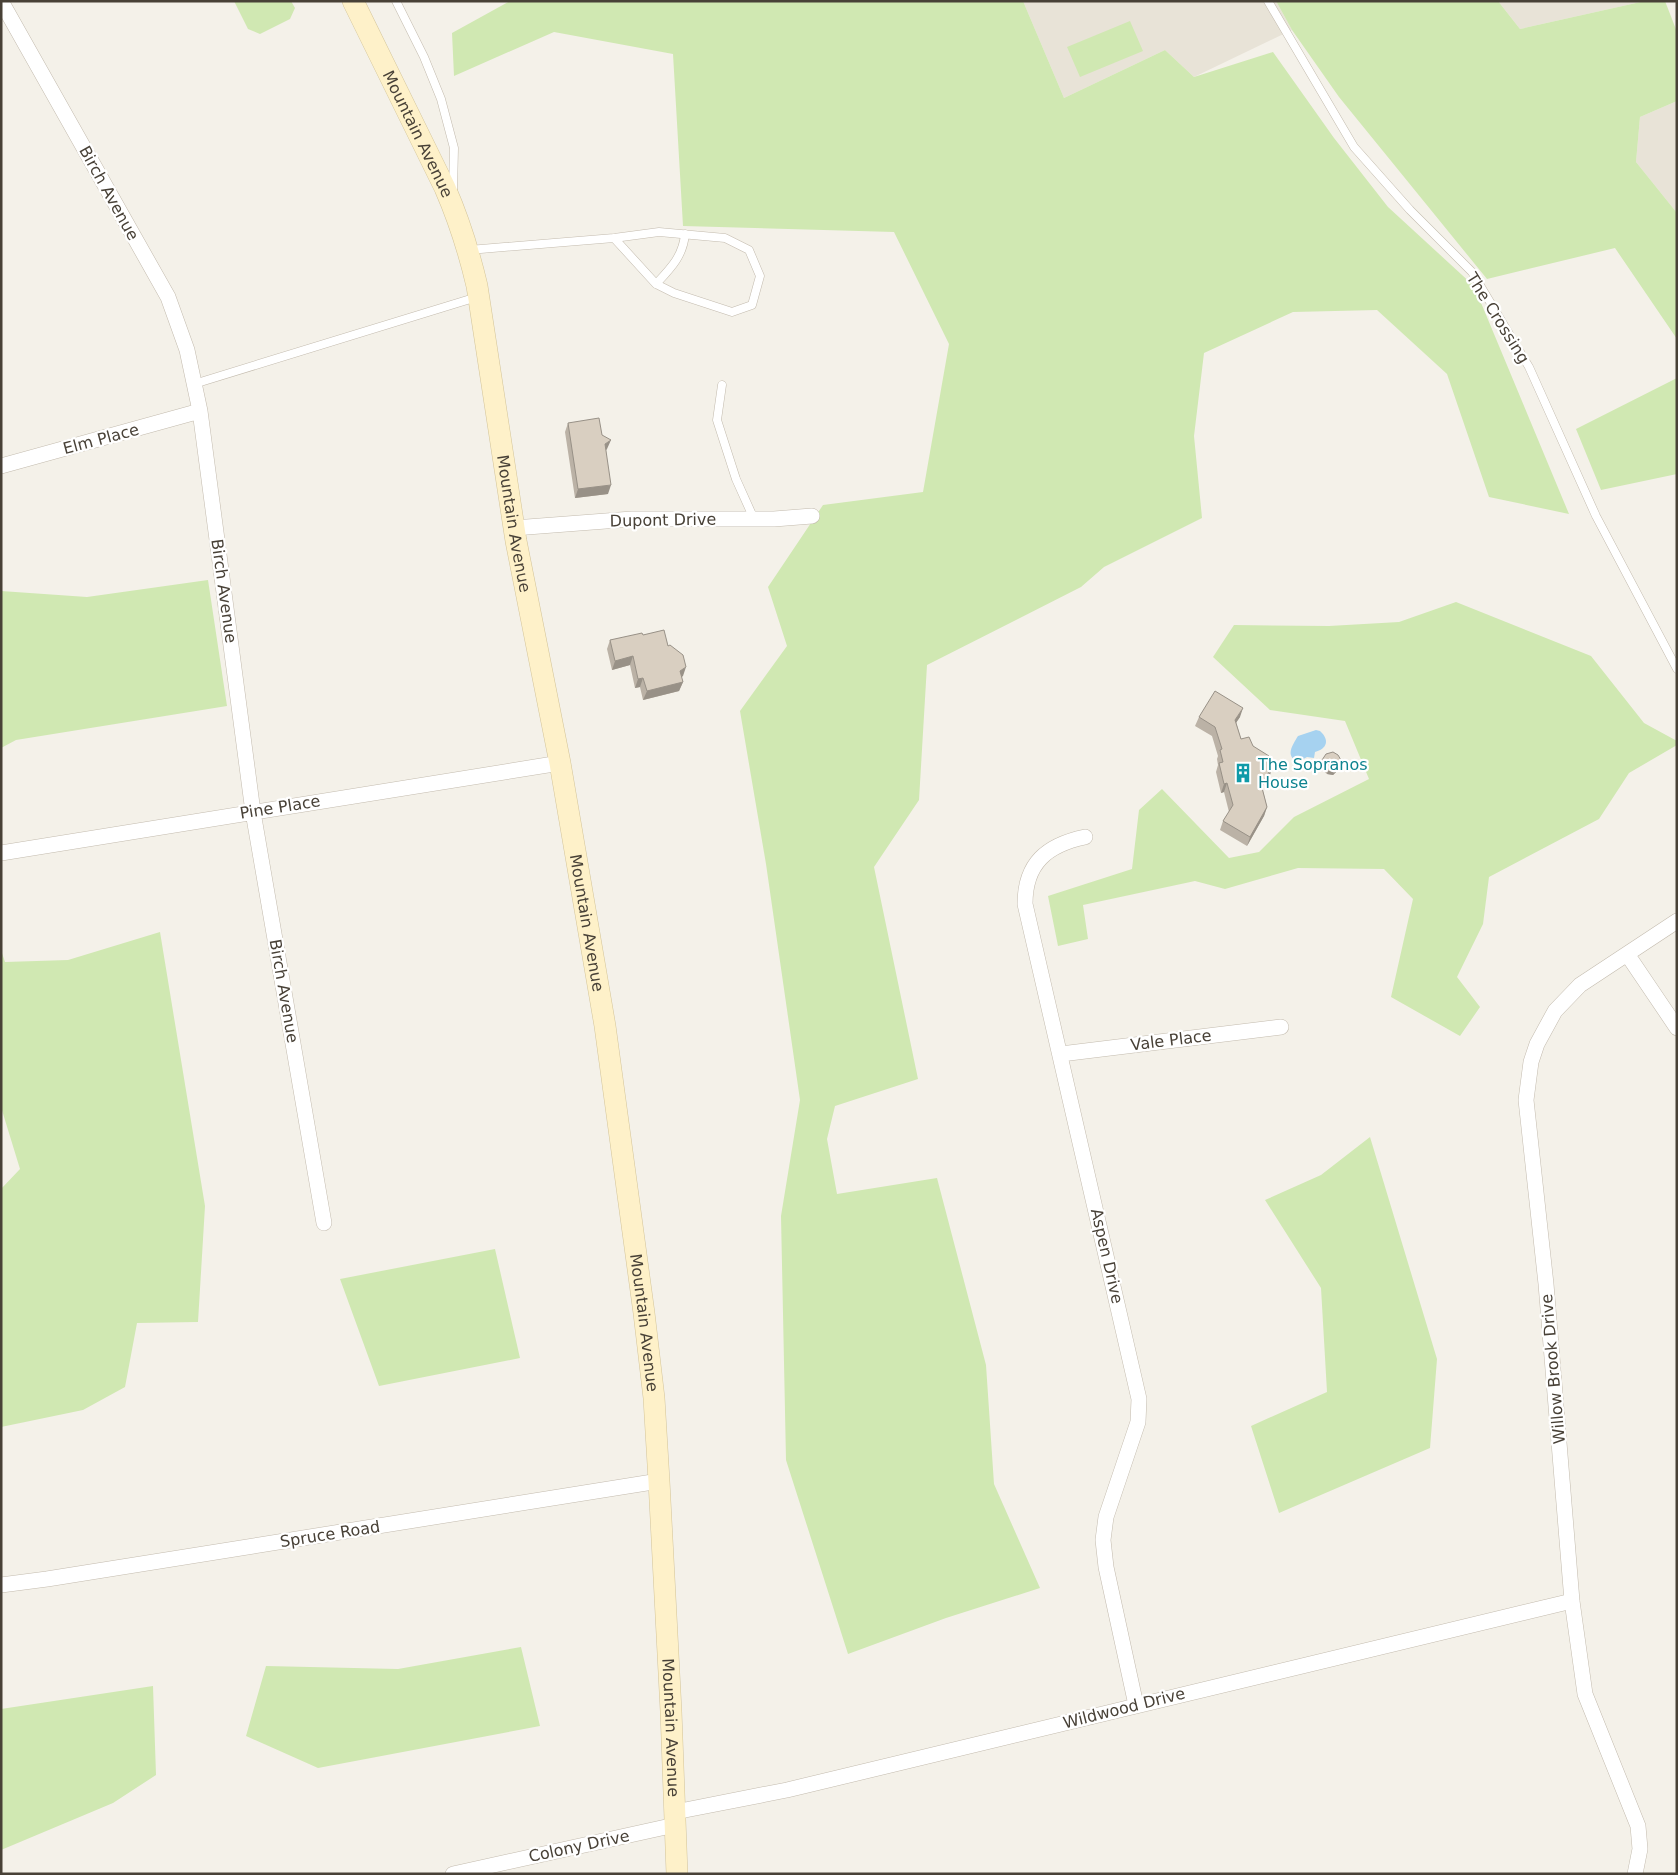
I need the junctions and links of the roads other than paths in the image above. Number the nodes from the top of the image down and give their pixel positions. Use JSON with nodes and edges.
{"nodes":[{"id":1,"x":1,"y":1,"type":"edge"},
{"id":2,"x":353,"y":1,"type":"edge"},
{"id":3,"x":396,"y":1,"type":"edge"},
{"id":4,"x":1268,"y":1,"type":"edge"},
{"id":5,"x":452,"y":205,"type":"junction"},
{"id":6,"x":685,"y":234,"type":"junction"},
{"id":7,"x":614,"y":238,"type":"junction"},
{"id":8,"x":469,"y":250,"type":"junction"},
{"id":9,"x":656,"y":284,"type":"junction"},
{"id":10,"x":479,"y":296,"type":"junction"},
{"id":11,"x":194,"y":384,"type":"junction"},
{"id":12,"x":722,"y":385,"type":"dead end"},
{"id":13,"x":200,"y":411,"type":"junction"},
{"id":14,"x":1,"y":466,"type":"edge"},
{"id":15,"x":812,"y":516,"type":"dead end"},
{"id":16,"x":754,"y":519,"type":"junction"},
{"id":17,"x":514,"y":528,"type":"junction"},
{"id":18,"x":1677,"y":668,"type":"edge"},
{"id":19,"x":560,"y":763,"type":"junction"},
{"id":20,"x":253,"y":812,"type":"junction"},
{"id":21,"x":1086,"y":837,"type":"dead end"},
{"id":22,"x":1,"y":854,"type":"edge"},
{"id":23,"x":1677,"y":922,"type":"edge"},
{"id":24,"x":1626,"y":954,"type":"junction"},
{"id":25,"x":1281,"y":1027,"type":"dead end"},
{"id":26,"x":1677,"y":1028,"type":"edge"},
{"id":27,"x":1060,"y":1054,"type":"junction"},
{"id":28,"x":324,"y":1223,"type":"dead end"},
{"id":29,"x":659,"y":1481,"type":"junction"},
{"id":30,"x":1,"y":1585,"type":"edge"},
{"id":31,"x":1572,"y":1601,"type":"junction"},
{"id":32,"x":1136,"y":1705,"type":"junction"},
{"id":33,"x":675,"y":1818,"type":"junction"},
{"id":34,"x":453,"y":1874,"type":"edge"},
{"id":35,"x":677,"y":1874,"type":"edge"},
{"id":36,"x":1635,"y":1874,"type":"edge"}],
"edges":[{"from":1,"to":11,"type":"street","name":"Birch Avenue"},
{"from":2,"to":5,"type":"street","name":"Mountain Avenue"},
{"from":3,"to":5,"type":"lane"},
{"from":4,"to":18,"type":"lane","name":"The Crossing"},
{"from":5,"to":8,"type":"street","name":"Mountain Avenue"},
{"from":6,"to":7,"type":"lane"},
{"from":6,"to":9,"type":"lane"},
{"from":6,"to":9,"type":"lane"},
{"from":7,"to":8,"type":"lane"},
{"from":7,"to":9,"type":"lane"},
{"from":8,"to":10,"type":"street","name":"Mountain Avenue"},
{"from":10,"to":11,"type":"lane"},
{"from":10,"to":17,"type":"street","name":"Mountain Avenue"},
{"from":11,"to":13,"type":"street","name":"Birch Avenue"},
{"from":12,"to":16,"type":"lane"},
{"from":13,"to":14,"type":"street","name":"Elm Place"},
{"from":13,"to":20,"type":"street","name":"Birch Avenue"},
{"from":15,"to":16,"type":"street","name":"Dupont Drive"},
{"from":16,"to":17,"type":"street","name":"Dupont Drive"},
{"from":17,"to":19,"type":"street","name":"Mountain Avenue"},
{"from":19,"to":20,"type":"street","name":"Pine Place"},
{"from":19,"to":29,"type":"street","name":"Mountain Avenue"},
{"from":20,"to":22,"type":"street","name":"Pine Place"},
{"from":20,"to":28,"type":"street","name":"Birch Avenue"},
{"from":21,"to":27,"type":"street","name":"Aspen Drive"},
{"from":23,"to":24,"type":"street","name":"Willow Brook Drive"},
{"from":24,"to":26,"type":"street"},
{"from":24,"to":31,"type":"street","name":"Willow Brook Drive"},
{"from":25,"to":27,"type":"street","name":"Vale Place"},
{"from":27,"to":32,"type":"street","name":"Aspen Drive"},
{"from":29,"to":30,"type":"street","name":"Spruce Road"},
{"from":29,"to":33,"type":"street","name":"Mountain Avenue"},
{"from":31,"to":32,"type":"street","name":"Wildwood Drive"},
{"from":31,"to":36,"type":"street","name":"Willow Brook Drive"},
{"from":32,"to":33,"type":"street","name":"Wildwood Drive"},
{"from":33,"to":34,"type":"street","name":"Colony Drive"},
{"from":33,"to":35,"type":"street","name":"Mountain Avenue"}]}
